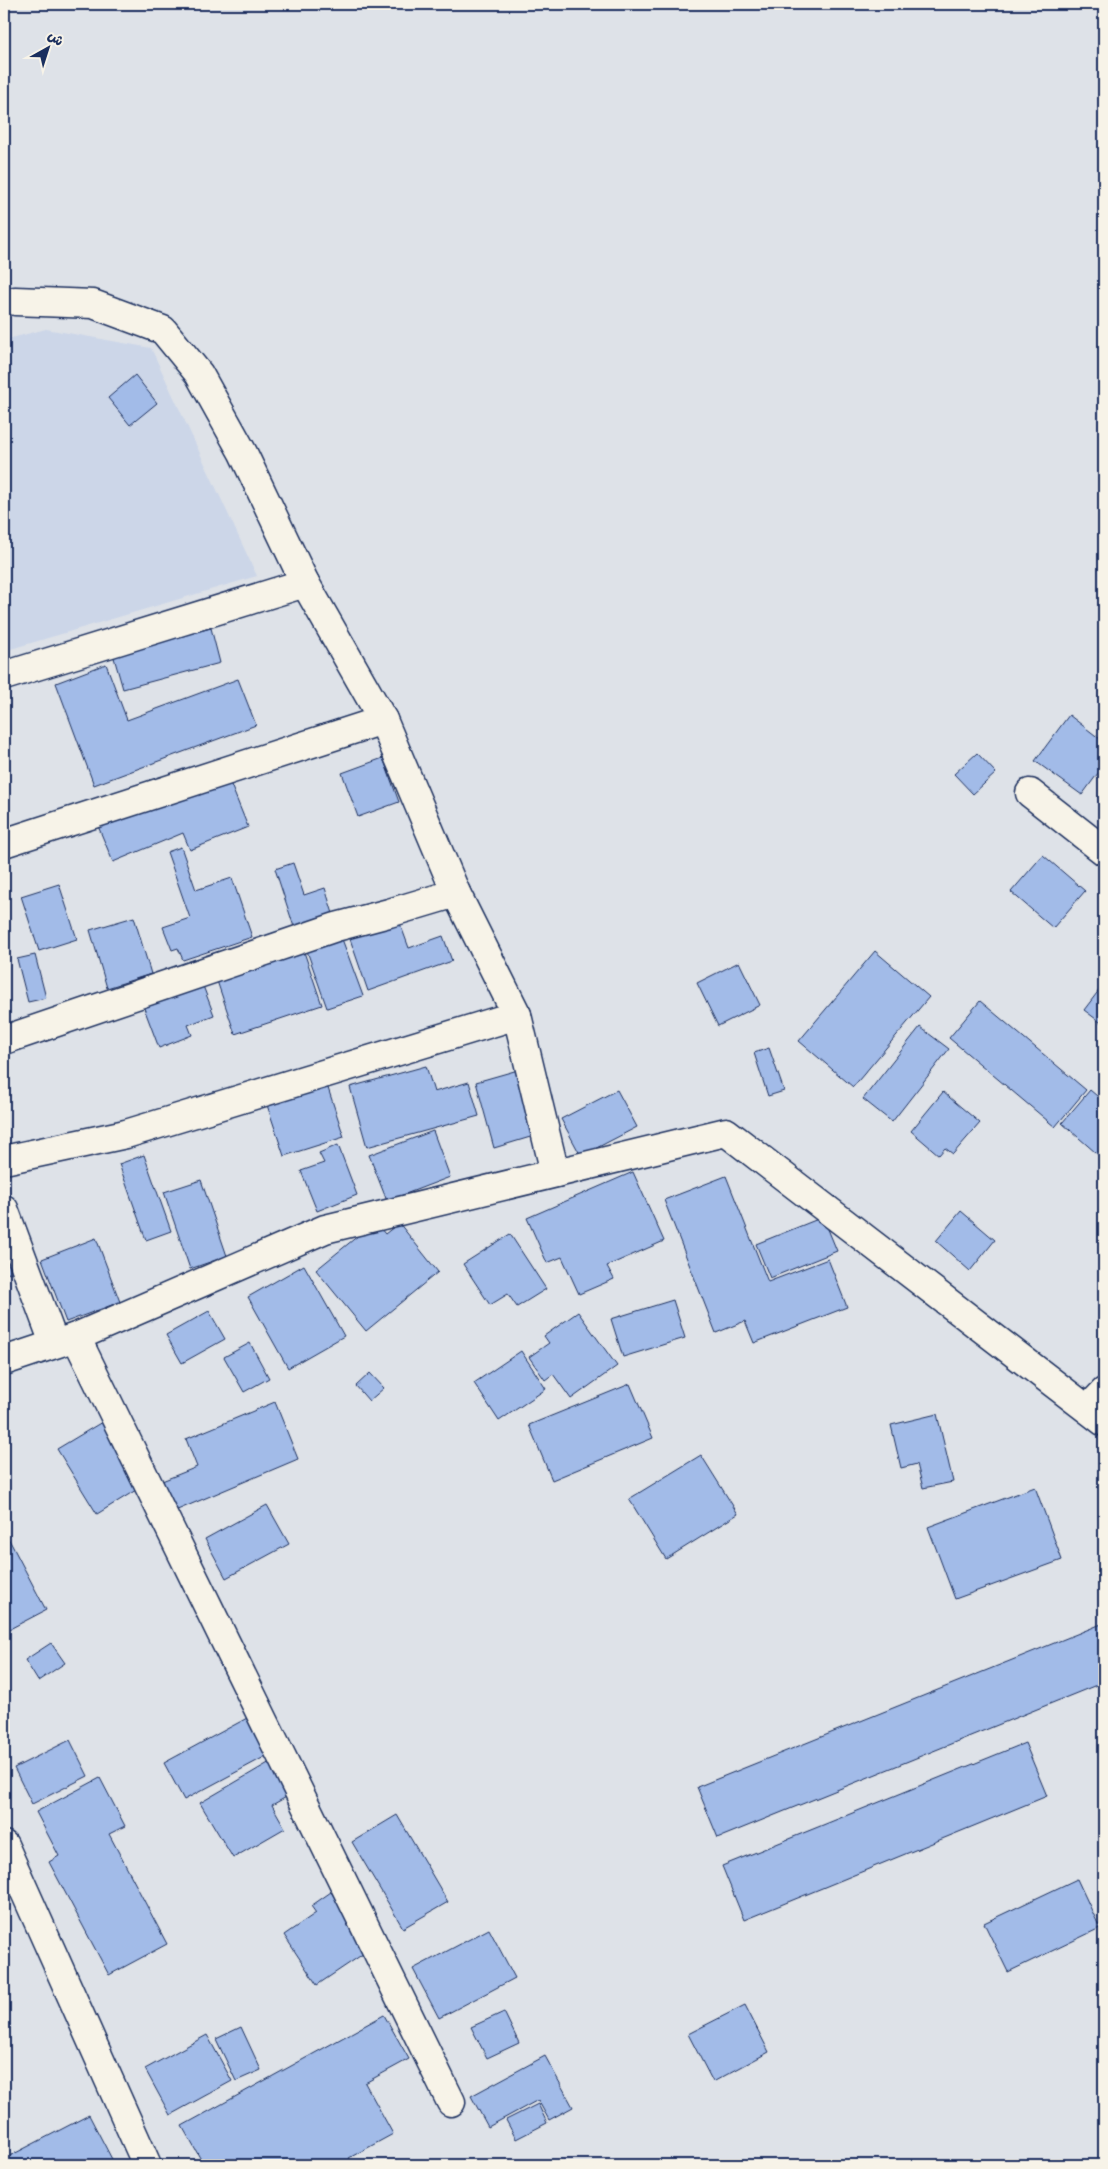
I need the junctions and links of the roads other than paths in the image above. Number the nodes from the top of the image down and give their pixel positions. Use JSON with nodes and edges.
{"nodes":[{"id":1,"x":15,"y":301,"type":"dead end"},
{"id":2,"x":306,"y":583,"type":"junction"},
{"id":3,"x":4,"y":676,"type":"edge"},
{"id":4,"x":382,"y":720,"type":"junction"},
{"id":5,"x":1030,"y":793,"type":"dead end"},
{"id":6,"x":4,"y":843,"type":"edge"},
{"id":7,"x":1104,"y":851,"type":"edge"},
{"id":8,"x":456,"y":893,"type":"junction"},
{"id":9,"x":517,"y":1015,"type":"junction"},
{"id":10,"x":4,"y":1040,"type":"edge"},
{"id":11,"x":4,"y":1160,"type":"edge"},
{"id":12,"x":555,"y":1173,"type":"junction"},
{"id":13,"x":4,"y":1209,"type":"edge"},
{"id":14,"x":65,"y":1340,"type":"junction"},
{"id":15,"x":4,"y":1361,"type":"edge"},
{"id":16,"x":1099,"y":1408,"type":"edge"},
{"id":17,"x":4,"y":1845,"type":"edge"},
{"id":18,"x":451,"y":2102,"type":"dead end"},
{"id":19,"x":147,"y":2165,"type":"edge"}],
"edges":[{"from":1,"to":2,"type":"street"},
{"from":2,"to":3,"type":"street"},
{"from":2,"to":4,"type":"street"},
{"from":4,"to":6,"type":"street"},
{"from":4,"to":8,"type":"street"},
{"from":5,"to":7,"type":"street"},
{"from":8,"to":9,"type":"street"},
{"from":8,"to":10,"type":"street"},
{"from":9,"to":11,"type":"street"},
{"from":9,"to":12,"type":"street"},
{"from":12,"to":14,"type":"street"},
{"from":12,"to":16,"type":"street"},
{"from":13,"to":14,"type":"street"},
{"from":14,"to":15,"type":"street"},
{"from":14,"to":18,"type":"street"},
{"from":17,"to":19,"type":"street"}]}
